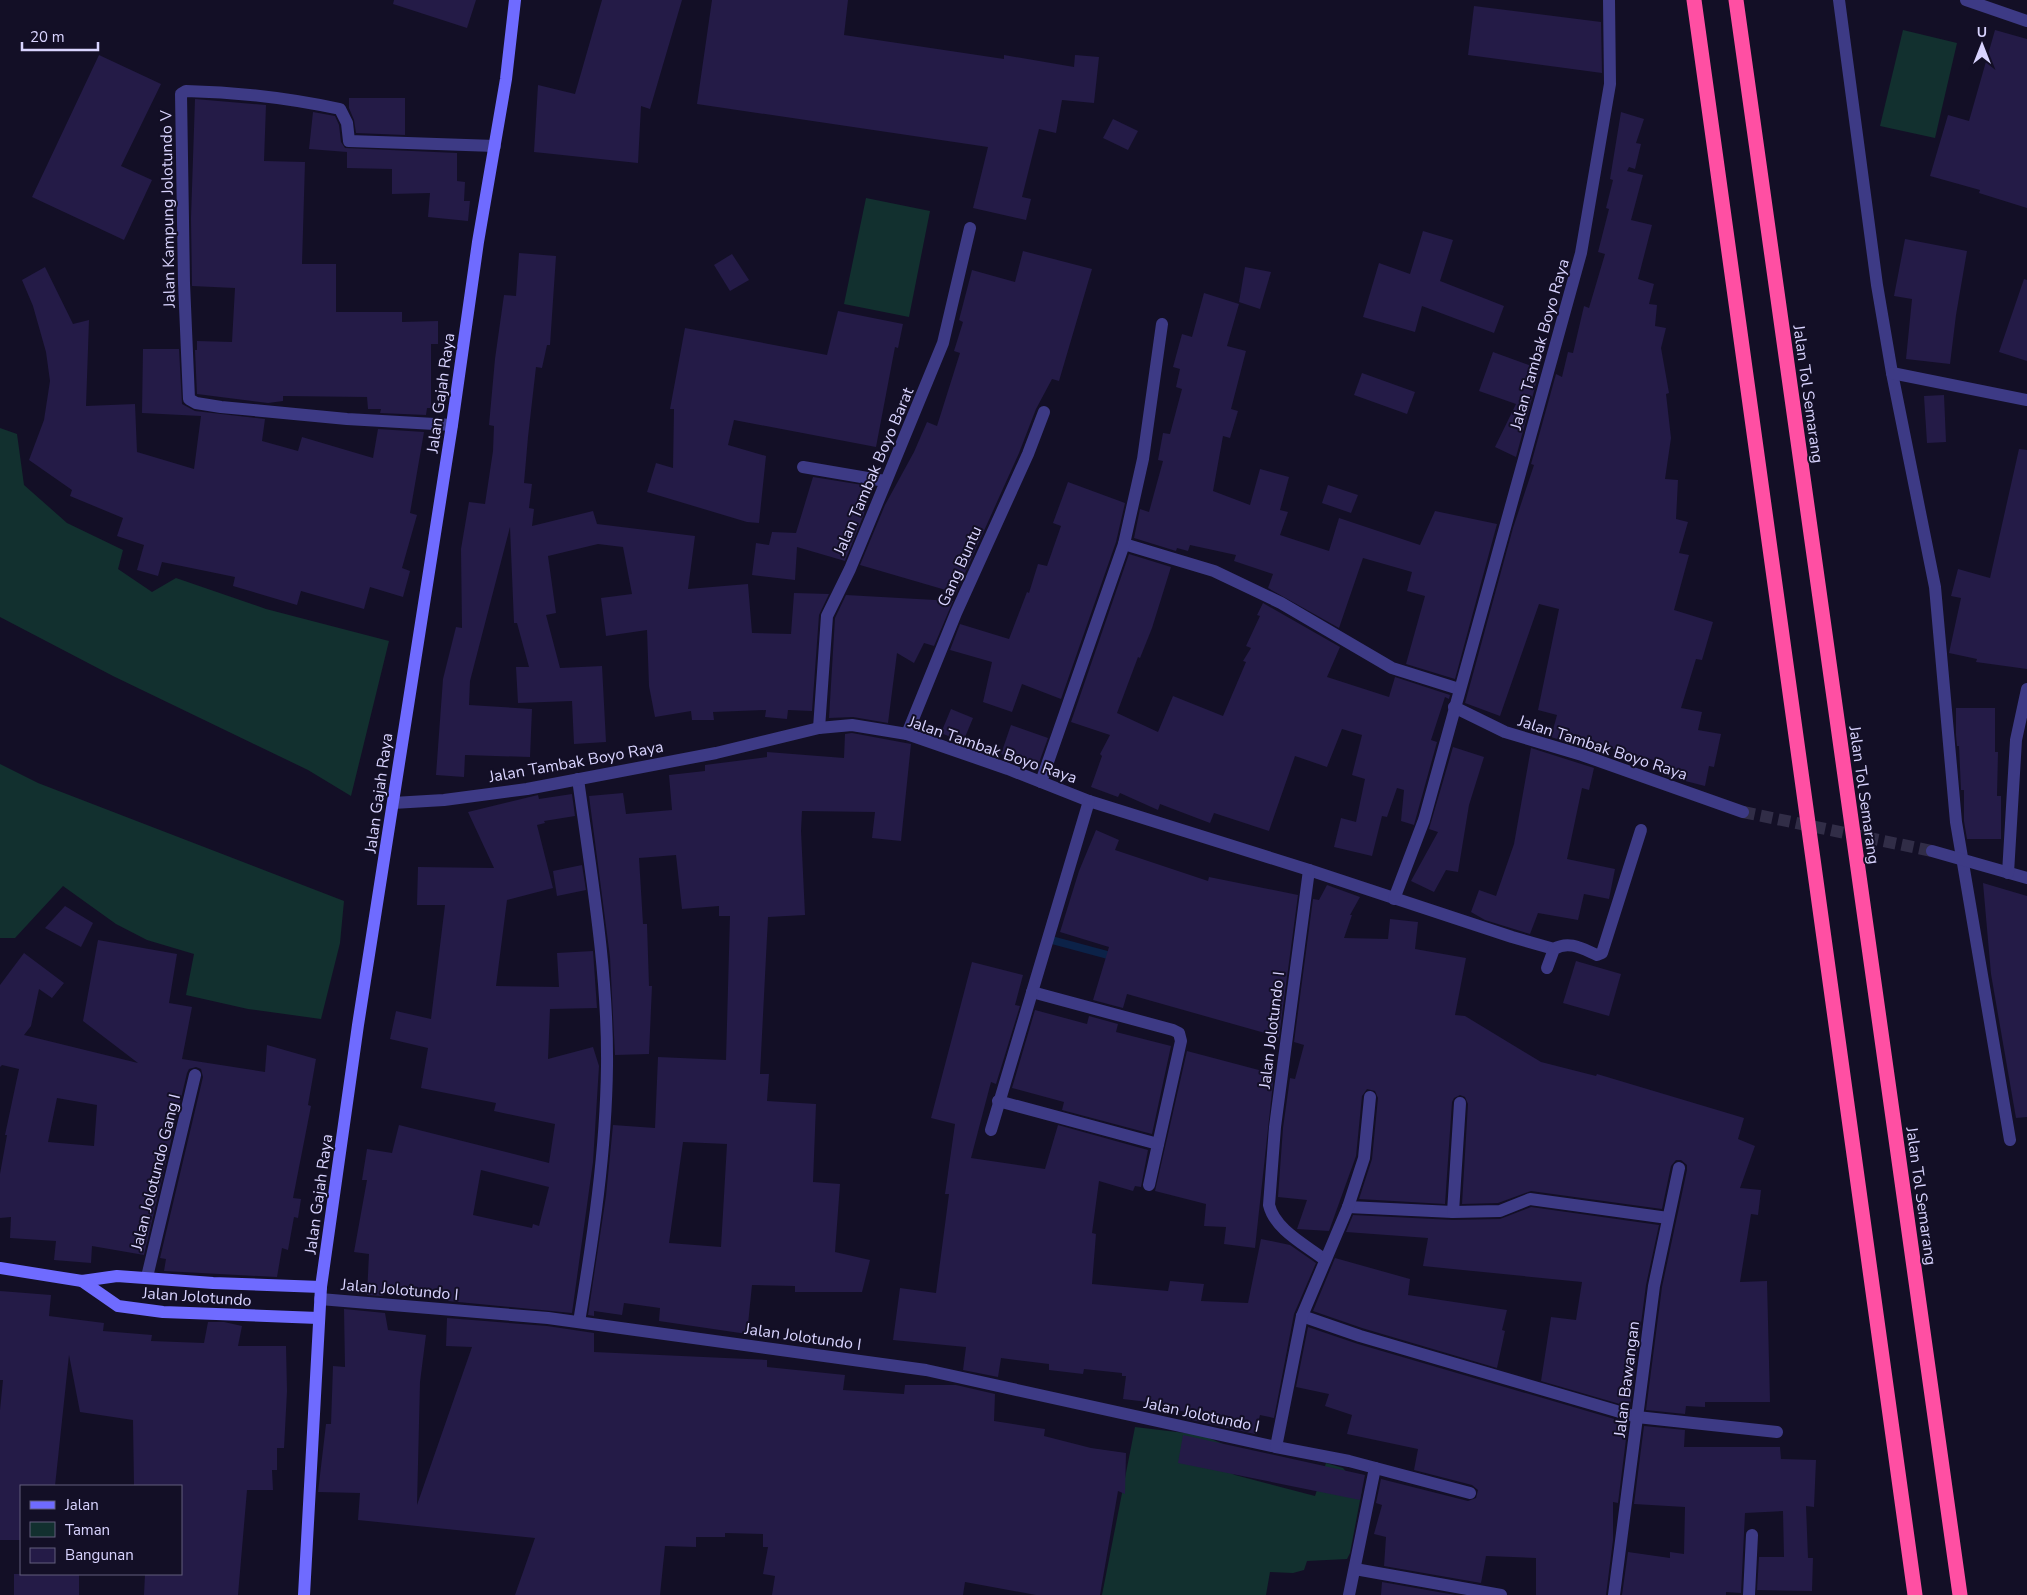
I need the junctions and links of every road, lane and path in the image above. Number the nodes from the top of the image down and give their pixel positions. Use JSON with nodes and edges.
{"nodes":[{"id":1,"x":515,"y":0,"type":"edge"},
{"id":2,"x":1609,"y":0,"type":"edge"},
{"id":3,"x":1694,"y":0,"type":"edge"},
{"id":4,"x":1736,"y":0,"type":"edge"},
{"id":5,"x":1839,"y":0,"type":"edge"},
{"id":6,"x":1966,"y":0,"type":"edge"},
{"id":7,"x":2027,"y":21,"type":"edge"},
{"id":8,"x":495,"y":146,"type":"junction"},
{"id":9,"x":970,"y":228,"type":"dead end"},
{"id":10,"x":1162,"y":324,"type":"dead end"},
{"id":11,"x":1892,"y":373,"type":"junction"},
{"id":12,"x":2027,"y":400,"type":"edge"},
{"id":13,"x":1044,"y":412,"type":"dead end"},
{"id":14,"x":452,"y":425,"type":"junction"},
{"id":15,"x":802,"y":467,"type":"dead end"},
{"id":16,"x":885,"y":481,"type":"junction"},
{"id":17,"x":1124,"y":544,"type":"junction"},
{"id":18,"x":1459,"y":689,"type":"junction"},
{"id":19,"x":2026,"y":696,"type":"edge"},
{"id":20,"x":1454,"y":707,"type":"junction"},
{"id":21,"x":819,"y":728,"type":"junction"},
{"id":22,"x":907,"y":734,"type":"junction"},
{"id":23,"x":578,"y":779,"type":"junction"},
{"id":24,"x":1041,"y":782,"type":"junction"},
{"id":25,"x":1089,"y":801,"type":"junction"},
{"id":26,"x":393,"y":803,"type":"junction"},
{"id":27,"x":1744,"y":812,"type":"tunnel mouth"},
{"id":28,"x":1641,"y":830,"type":"dead end"},
{"id":29,"x":1932,"y":851,"type":"tunnel mouth"},
{"id":30,"x":1962,"y":860,"type":"junction"},
{"id":31,"x":1309,"y":870,"type":"junction"},
{"id":32,"x":2008,"y":873,"type":"junction"},
{"id":33,"x":2027,"y":878,"type":"edge"},
{"id":34,"x":1394,"y":899,"type":"junction"},
{"id":35,"x":1554,"y":949,"type":"junction"},
{"id":36,"x":1547,"y":968,"type":"dead end"},
{"id":37,"x":1032,"y":992,"type":"junction"},
{"id":38,"x":195,"y":1075,"type":"dead end"},
{"id":39,"x":1370,"y":1096,"type":"dead end"},
{"id":40,"x":998,"y":1101,"type":"junction"},
{"id":41,"x":1460,"y":1103,"type":"dead end"},
{"id":42,"x":991,"y":1130,"type":"dead end"},
{"id":43,"x":2010,"y":1140,"type":"dead end"},
{"id":44,"x":1158,"y":1144,"type":"junction"},
{"id":45,"x":1679,"y":1168,"type":"dead end"},
{"id":46,"x":1148,"y":1185,"type":"dead end"},
{"id":47,"x":1348,"y":1208,"type":"junction"},
{"id":48,"x":1452,"y":1212,"type":"junction"},
{"id":49,"x":1668,"y":1218,"type":"junction"},
{"id":50,"x":1325,"y":1260,"type":"junction"},
{"id":51,"x":0,"y":1268,"type":"edge"},
{"id":52,"x":147,"y":1277,"type":"junction"},
{"id":53,"x":82,"y":1281,"type":"junction"},
{"id":54,"x":320,"y":1293,"type":"junction"},
{"id":55,"x":1302,"y":1316,"type":"junction"},
{"id":56,"x":318,"y":1318,"type":"junction"},
{"id":57,"x":579,"y":1322,"type":"junction"},
{"id":58,"x":1637,"y":1417,"type":"junction"},
{"id":59,"x":1777,"y":1432,"type":"dead end"},
{"id":60,"x":1276,"y":1447,"type":"junction"},
{"id":61,"x":1375,"y":1468,"type":"junction"},
{"id":62,"x":1470,"y":1493,"type":"dead end"},
{"id":63,"x":1752,"y":1535,"type":"dead end"},
{"id":64,"x":1355,"y":1569,"type":"junction"},
{"id":65,"x":304,"y":1595,"type":"edge"},
{"id":66,"x":1349,"y":1595,"type":"edge"},
{"id":67,"x":1501,"y":1595,"type":"edge"},
{"id":68,"x":1614,"y":1595,"type":"edge"},
{"id":69,"x":1749,"y":1595,"type":"edge"},
{"id":70,"x":1915,"y":1595,"type":"edge"},
{"id":71,"x":1960,"y":1595,"type":"edge"}],
"edges":[{"from":1,"to":8,"type":"main road","name":"Jalan Gajah Raya"},
{"from":2,"to":18,"type":"street","name":"Jalan Tambak Boyo Raya"},
{"from":3,"to":70,"type":"highway"},
{"from":4,"to":71,"type":"highway","name":"Jalan Tol Semarang"},
{"from":5,"to":11,"type":"street"},
{"from":6,"to":7,"type":"street"},
{"from":8,"to":14,"type":"main road","name":"Jalan Gajah Raya"},
{"from":8,"to":14,"type":"street","name":"Jalan Kampung Jolotundo V"},
{"from":9,"to":16,"type":"street","name":"Jalan Tambak Boyo Barat"},
{"from":10,"to":17,"type":"street"},
{"from":11,"to":12,"type":"street"},
{"from":11,"to":30,"type":"street"},
{"from":13,"to":22,"type":"street","name":"Gang Buntu"},
{"from":14,"to":26,"type":"main road","name":"Jalan Gajah Raya"},
{"from":15,"to":16,"type":"street"},
{"from":16,"to":21,"type":"street","name":"Jalan Tambak Boyo Barat"},
{"from":17,"to":18,"type":"street"},
{"from":17,"to":24,"type":"street"},
{"from":18,"to":20,"type":"street","name":"Jalan Tambak Boyo Raya"},
{"from":19,"to":32,"type":"street"},
{"from":20,"to":27,"type":"street","name":"Jalan Tambak Boyo Raya"},
{"from":20,"to":34,"type":"street","name":"Jalan Tambak Boyo Raya"},
{"from":21,"to":22,"type":"street","name":"Jalan Tambak Boyo Raya"},
{"from":21,"to":23,"type":"street","name":"Jalan Tambak Boyo Raya"},
{"from":22,"to":24,"type":"street","name":"Jalan Tambak Boyo Raya"},
{"from":23,"to":26,"type":"street","name":"Jalan Tambak Boyo Raya"},
{"from":23,"to":57,"type":"street"},
{"from":24,"to":25,"type":"street","name":"Jalan Tambak Boyo Raya"},
{"from":25,"to":31,"type":"street","name":"Jalan Tambak Boyo Raya"},
{"from":25,"to":37,"type":"street"},
{"from":26,"to":54,"type":"main road","name":"Jalan Gajah Raya"},
{"from":28,"to":35,"type":"street","name":"Jalan Tambak Boyo Raya"},
{"from":29,"to":30,"type":"street"},
{"from":30,"to":32,"type":"street"},
{"from":30,"to":43,"type":"street"},
{"from":31,"to":34,"type":"street","name":"Jalan Tambak Boyo Raya"},
{"from":31,"to":50,"type":"street","name":"Jalan Jolotundo I"},
{"from":32,"to":33,"type":"street"},
{"from":34,"to":35,"type":"street","name":"Jalan Tambak Boyo Raya"},
{"from":35,"to":36,"type":"street"},
{"from":37,"to":40,"type":"street"},
{"from":37,"to":44,"type":"street"},
{"from":38,"to":52,"type":"street","name":"Jalan Jolotundo Gang I"},
{"from":39,"to":47,"type":"street","name":"Jalan Jolotundo I"},
{"from":40,"to":42,"type":"street"},
{"from":40,"to":44,"type":"street"},
{"from":41,"to":48,"type":"street"},
{"from":44,"to":46,"type":"street"},
{"from":45,"to":49,"type":"street","name":"Jalan Bawangan"},
{"from":47,"to":48,"type":"street"},
{"from":47,"to":50,"type":"street","name":"Jalan Jolotundo I"},
{"from":48,"to":49,"type":"street"},
{"from":49,"to":58,"type":"street","name":"Jalan Bawangan"},
{"from":50,"to":55,"type":"street","name":"Jalan Jolotundo I"},
{"from":51,"to":53,"type":"main road","name":"Jalan Jolotundo"},
{"from":52,"to":53,"type":"main road","name":"Jalan Jolotundo"},
{"from":52,"to":54,"type":"main road","name":"Jalan Jolotundo"},
{"from":53,"to":56,"type":"main road","name":"Jalan Jolotundo"},
{"from":54,"to":56,"type":"main road","name":"Jalan Gajah Raya"},
{"from":54,"to":57,"type":"street","name":"Jalan Jolotundo I"},
{"from":55,"to":58,"type":"street"},
{"from":55,"to":60,"type":"street","name":"Jalan Jolotundo I"},
{"from":56,"to":65,"type":"main road","name":"Jalan Gajah Raya"},
{"from":57,"to":60,"type":"street","name":"Jalan Jolotundo I"},
{"from":58,"to":59,"type":"street"},
{"from":58,"to":68,"type":"street","name":"Jalan Bawangan"},
{"from":60,"to":61,"type":"street","name":"Jalan Jolotundo I"},
{"from":61,"to":62,"type":"street","name":"Jalan Jolotundo I"},
{"from":61,"to":64,"type":"street"},
{"from":63,"to":69,"type":"street"},
{"from":64,"to":66,"type":"street"},
{"from":64,"to":67,"type":"street"}]}
